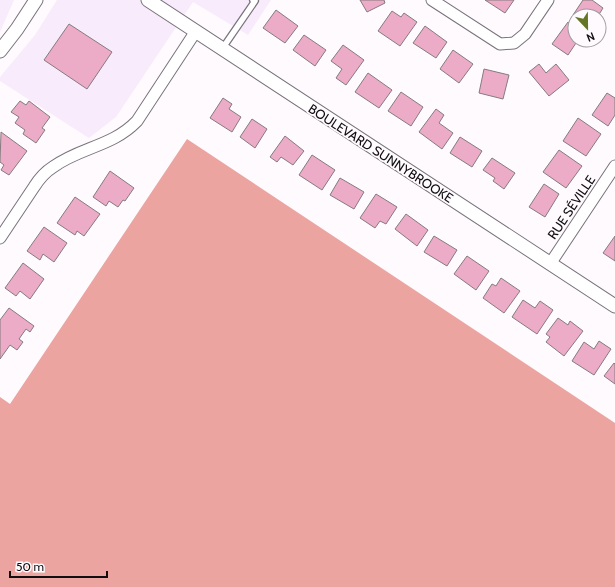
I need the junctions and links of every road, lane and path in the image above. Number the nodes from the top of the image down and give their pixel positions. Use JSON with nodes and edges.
{"nodes":[{"id":1,"x":36,"y":0,"type":"edge"},
{"id":2,"x":255,"y":0,"type":"edge"},
{"id":3,"x":432,"y":0,"type":"edge"},
{"id":4,"x":548,"y":0,"type":"edge"},
{"id":5,"x":150,"y":1,"type":"edge"},
{"id":6,"x":196,"y":31,"type":"junction"},
{"id":7,"x":222,"y":49,"type":"junction"},
{"id":8,"x":0,"y":51,"type":"edge"},
{"id":9,"x":615,"y":166,"type":"edge"},
{"id":10,"x":0,"y":238,"type":"edge"},
{"id":11,"x":550,"y":264,"type":"junction"},
{"id":12,"x":615,"y":306,"type":"edge"}],
"edges":[{"from":1,"to":8,"type":"street"},
{"from":2,"to":7,"type":"lane"},
{"from":3,"to":4,"type":"street"},
{"from":5,"to":6,"type":"street","name":"BOULEVARD SUNNYBROOKE"},
{"from":6,"to":7,"type":"street","name":"BOULEVARD SUNNYBROOKE"},
{"from":6,"to":10,"type":"street"},
{"from":7,"to":11,"type":"street","name":"BOULEVARD SUNNYBROOKE"},
{"from":9,"to":11,"type":"street","name":"RUE SÉVILLE"},
{"from":11,"to":12,"type":"street","name":"BOULEVARD SUNNYBROOKE"}]}
